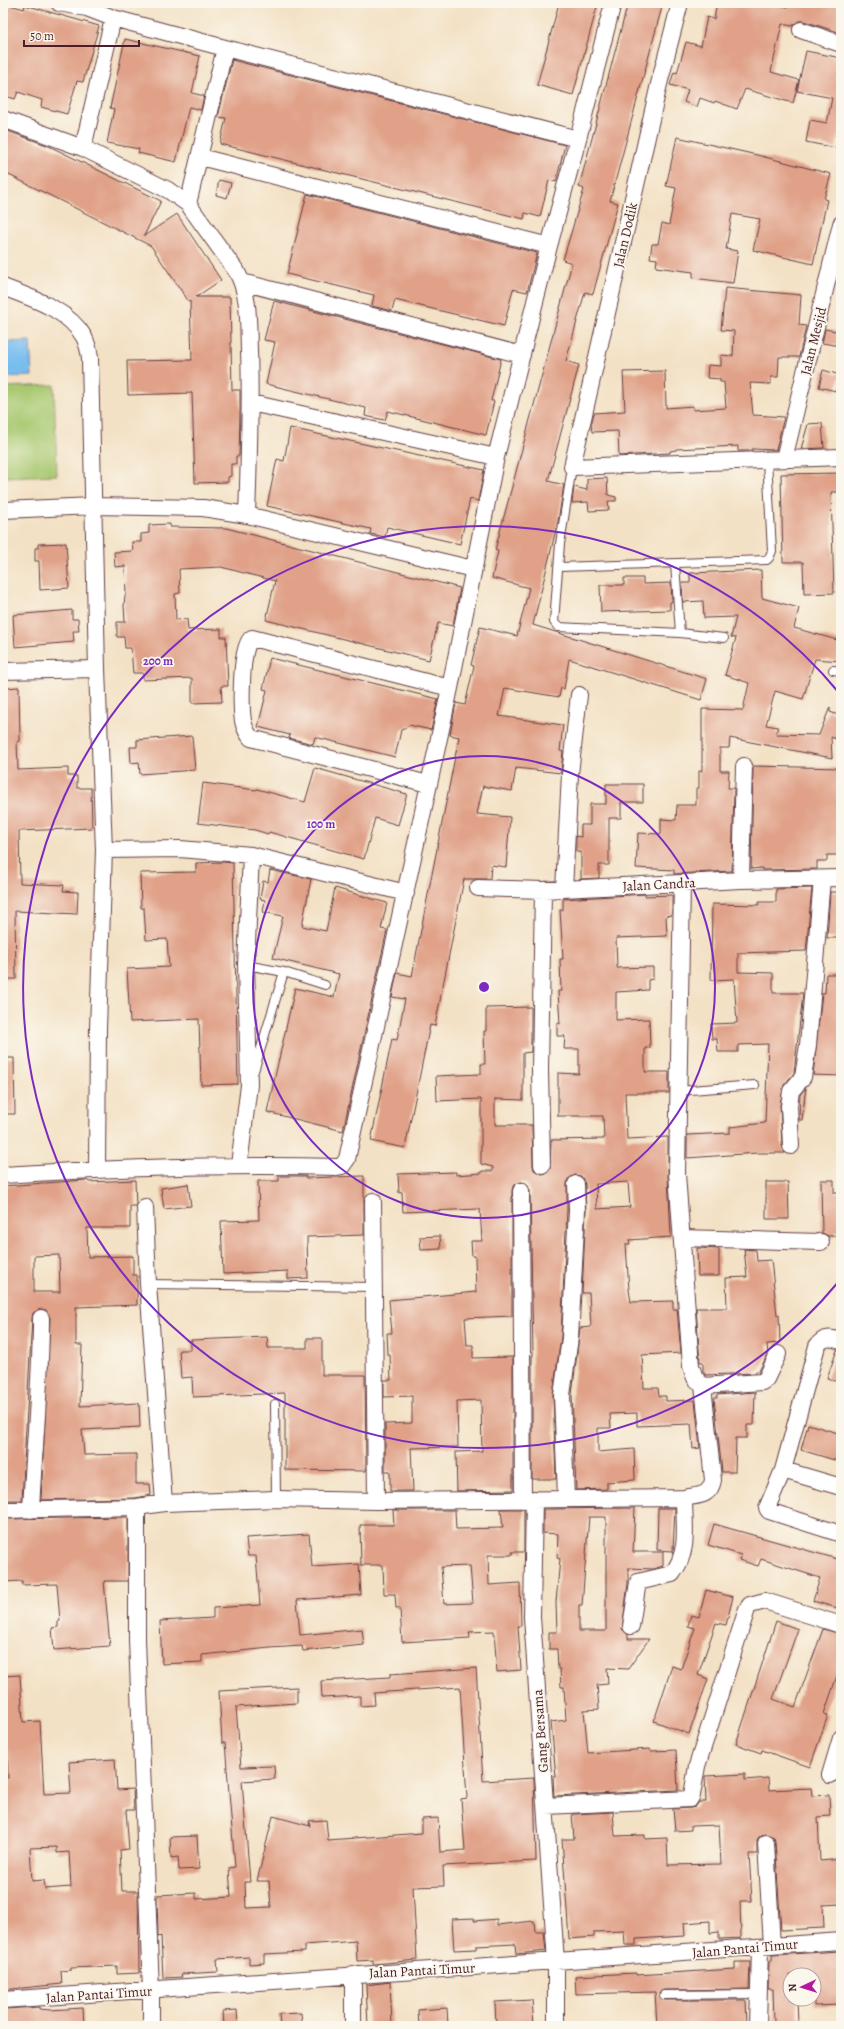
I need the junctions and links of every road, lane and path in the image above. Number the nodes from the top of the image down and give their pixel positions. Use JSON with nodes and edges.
{"nodes":[{"id":1,"x":59,"y":3,"type":"edge"},
{"id":2,"x":613,"y":3,"type":"edge"},
{"id":3,"x":680,"y":3,"type":"edge"},
{"id":4,"x":87,"y":6,"type":"edge"},
{"id":5,"x":113,"y":18,"type":"junction"},
{"id":6,"x":802,"y":30,"type":"dead end"},
{"id":7,"x":841,"y":44,"type":"edge"},
{"id":8,"x":225,"y":48,"type":"junction"},
{"id":9,"x":3,"y":119,"type":"edge"},
{"id":10,"x":578,"y":139,"type":"junction"},
{"id":11,"x":83,"y":148,"type":"junction"},
{"id":12,"x":200,"y":156,"type":"junction"},
{"id":13,"x":188,"y":204,"type":"junction"},
{"id":14,"x":841,"y":224,"type":"edge"},
{"id":15,"x":549,"y":246,"type":"junction"},
{"id":16,"x":242,"y":282,"type":"junction"},
{"id":17,"x":3,"y":287,"type":"edge"},
{"id":18,"x":522,"y":355,"type":"junction"},
{"id":19,"x":250,"y":403,"type":"junction"},
{"id":20,"x":496,"y":457,"type":"junction"},
{"id":21,"x":841,"y":457,"type":"edge"},
{"id":22,"x":784,"y":459,"type":"junction"},
{"id":23,"x":767,"y":460,"type":"junction"},
{"id":24,"x":572,"y":467,"type":"junction"},
{"id":25,"x":94,"y":506,"type":"junction"},
{"id":26,"x":3,"y":510,"type":"edge"},
{"id":27,"x":247,"y":516,"type":"junction"},
{"id":28,"x":676,"y":564,"type":"junction"},
{"id":29,"x":559,"y":567,"type":"junction"},
{"id":30,"x":473,"y":569,"type":"junction"},
{"id":31,"x":680,"y":633,"type":"junction"},
{"id":32,"x":724,"y":638,"type":"dead end"},
{"id":33,"x":96,"y":669,"type":"junction"},
{"id":34,"x":3,"y":671,"type":"edge"},
{"id":35,"x":450,"y":688,"type":"junction"},
{"id":36,"x":579,"y":696,"type":"dead end"},
{"id":37,"x":744,"y":766,"type":"dead end"},
{"id":38,"x":428,"y":784,"type":"junction"},
{"id":39,"x":104,"y":850,"type":"junction"},
{"id":40,"x":251,"y":855,"type":"junction"},
{"id":41,"x":841,"y":878,"type":"edge"},
{"id":42,"x":822,"y":879,"type":"junction"},
{"id":43,"x":741,"y":880,"type":"junction"},
{"id":44,"x":682,"y":883,"type":"junction"},
{"id":45,"x":478,"y":888,"type":"dead end"},
{"id":46,"x":564,"y":889,"type":"junction"},
{"id":47,"x":543,"y":890,"type":"junction"},
{"id":48,"x":406,"y":893,"type":"junction"},
{"id":49,"x":246,"y":965,"type":"junction"},
{"id":50,"x":284,"y":972,"type":"junction"},
{"id":51,"x":325,"y":984,"type":"dead end"},
{"id":52,"x":249,"y":1085,"type":"junction"},
{"id":53,"x":755,"y":1085,"type":"dead end"},
{"id":54,"x":678,"y":1091,"type":"junction"},
{"id":55,"x":791,"y":1146,"type":"dead end"},
{"id":56,"x":239,"y":1165,"type":"junction"},
{"id":57,"x":542,"y":1165,"type":"dead end"},
{"id":58,"x":97,"y":1169,"type":"junction"},
{"id":59,"x":3,"y":1175,"type":"edge"},
{"id":60,"x":576,"y":1184,"type":"dead end"},
{"id":61,"x":521,"y":1191,"type":"dead end"},
{"id":62,"x":373,"y":1201,"type":"dead end"},
{"id":63,"x":145,"y":1207,"type":"dead end"},
{"id":64,"x":682,"y":1238,"type":"junction"},
{"id":65,"x":821,"y":1242,"type":"dead end"},
{"id":66,"x":148,"y":1284,"type":"junction"},
{"id":67,"x":374,"y":1287,"type":"junction"},
{"id":68,"x":41,"y":1318,"type":"dead end"},
{"id":69,"x":841,"y":1341,"type":"edge"},
{"id":70,"x":778,"y":1354,"type":"dead end"},
{"id":71,"x":703,"y":1386,"type":"junction"},
{"id":72,"x":275,"y":1404,"type":"dead end"},
{"id":73,"x":783,"y":1470,"type":"junction"},
{"id":74,"x":841,"y":1487,"type":"edge"},
{"id":75,"x":566,"y":1498,"type":"junction"},
{"id":76,"x":684,"y":1498,"type":"junction"},
{"id":77,"x":276,"y":1499,"type":"junction"},
{"id":78,"x":529,"y":1500,"type":"junction"},
{"id":79,"x":376,"y":1501,"type":"junction"},
{"id":80,"x":164,"y":1503,"type":"junction"},
{"id":81,"x":138,"y":1507,"type":"junction"},
{"id":82,"x":3,"y":1510,"type":"edge"},
{"id":83,"x":31,"y":1510,"type":"junction"},
{"id":84,"x":841,"y":1534,"type":"edge"},
{"id":85,"x":841,"y":1625,"type":"edge"},
{"id":86,"x":631,"y":1626,"type":"dead end"},
{"id":87,"x":841,"y":1738,"type":"edge"},
{"id":88,"x":830,"y":1775,"type":"dead end"},
{"id":89,"x":546,"y":1806,"type":"junction"},
{"id":90,"x":766,"y":1843,"type":"dead end"},
{"id":91,"x":841,"y":1941,"type":"edge"},
{"id":92,"x":766,"y":1947,"type":"junction"},
{"id":93,"x":556,"y":1962,"type":"junction"},
{"id":94,"x":353,"y":1974,"type":"junction"},
{"id":95,"x":151,"y":1990,"type":"junction"},
{"id":96,"x":758,"y":1994,"type":"junction"},
{"id":97,"x":664,"y":1995,"type":"dead end"},
{"id":98,"x":3,"y":2000,"type":"edge"},
{"id":99,"x":151,"y":2026,"type":"edge"},
{"id":100,"x":353,"y":2026,"type":"edge"},
{"id":101,"x":556,"y":2026,"type":"edge"},
{"id":102,"x":758,"y":2026,"type":"edge"}],
"edges":[{"from":1,"to":4,"type":"street"},
{"from":2,"to":10,"type":"street"},
{"from":3,"to":24,"type":"street","name":"Jalan Dodik"},
{"from":4,"to":5,"type":"street"},
{"from":5,"to":8,"type":"street"},
{"from":5,"to":11,"type":"street"},
{"from":6,"to":7,"type":"street"},
{"from":8,"to":10,"type":"street"},
{"from":8,"to":12,"type":"street"},
{"from":9,"to":11,"type":"street"},
{"from":10,"to":15,"type":"street"},
{"from":11,"to":13,"type":"street"},
{"from":12,"to":13,"type":"street"},
{"from":12,"to":15,"type":"street"},
{"from":13,"to":16,"type":"street"},
{"from":14,"to":22,"type":"street","name":"Jalan Mesjid"},
{"from":15,"to":18,"type":"street"},
{"from":16,"to":18,"type":"street"},
{"from":16,"to":19,"type":"street"},
{"from":17,"to":25,"type":"street"},
{"from":18,"to":20,"type":"street"},
{"from":19,"to":20,"type":"street"},
{"from":19,"to":27,"type":"street"},
{"from":20,"to":30,"type":"street"},
{"from":21,"to":22,"type":"street"},
{"from":22,"to":23,"type":"street"},
{"from":23,"to":24,"type":"street"},
{"from":23,"to":28,"type":"lane"},
{"from":24,"to":29,"type":"lane"},
{"from":25,"to":26,"type":"street"},
{"from":25,"to":27,"type":"street"},
{"from":25,"to":33,"type":"street"},
{"from":27,"to":30,"type":"street"},
{"from":28,"to":29,"type":"lane"},
{"from":28,"to":31,"type":"lane"},
{"from":29,"to":31,"type":"lane"},
{"from":30,"to":35,"type":"street"},
{"from":31,"to":32,"type":"lane"},
{"from":33,"to":34,"type":"street"},
{"from":33,"to":39,"type":"street"},
{"from":35,"to":38,"type":"street"},
{"from":35,"to":38,"type":"street"},
{"from":36,"to":46,"type":"street"},
{"from":37,"to":43,"type":"street"},
{"from":38,"to":48,"type":"street"},
{"from":39,"to":40,"type":"street"},
{"from":39,"to":58,"type":"street"},
{"from":40,"to":48,"type":"street"},
{"from":40,"to":49,"type":"street"},
{"from":41,"to":42,"type":"street","name":"Jalan Candra"},
{"from":42,"to":43,"type":"street","name":"Jalan Candra"},
{"from":42,"to":55,"type":"street"},
{"from":43,"to":44,"type":"street","name":"Jalan Candra"},
{"from":44,"to":46,"type":"street","name":"Jalan Candra"},
{"from":44,"to":54,"type":"street"},
{"from":45,"to":47,"type":"street","name":"Jalan Candra"},
{"from":46,"to":47,"type":"street","name":"Jalan Candra"},
{"from":47,"to":57,"type":"street"},
{"from":48,"to":56,"type":"street"},
{"from":49,"to":50,"type":"lane"},
{"from":49,"to":52,"type":"street"},
{"from":50,"to":51,"type":"lane"},
{"from":50,"to":52,"type":"lane"},
{"from":52,"to":56,"type":"street"},
{"from":53,"to":54,"type":"lane"},
{"from":54,"to":64,"type":"street"},
{"from":56,"to":58,"type":"street"},
{"from":58,"to":59,"type":"street"},
{"from":60,"to":75,"type":"street"},
{"from":61,"to":78,"type":"street","name":"Gang Bersama"},
{"from":62,"to":67,"type":"street"},
{"from":63,"to":66,"type":"street"},
{"from":64,"to":65,"type":"street"},
{"from":64,"to":71,"type":"street"},
{"from":66,"to":67,"type":"lane"},
{"from":66,"to":80,"type":"street"},
{"from":67,"to":79,"type":"street"},
{"from":68,"to":83,"type":"street"},
{"from":69,"to":73,"type":"street"},
{"from":70,"to":71,"type":"street"},
{"from":71,"to":76,"type":"street"},
{"from":72,"to":77,"type":"lane"},
{"from":73,"to":74,"type":"street"},
{"from":73,"to":84,"type":"street"},
{"from":75,"to":76,"type":"street"},
{"from":75,"to":78,"type":"street"},
{"from":76,"to":86,"type":"street"},
{"from":77,"to":79,"type":"street"},
{"from":77,"to":80,"type":"street"},
{"from":78,"to":79,"type":"street"},
{"from":78,"to":89,"type":"street","name":"Gang Bersama"},
{"from":80,"to":81,"type":"street"},
{"from":81,"to":83,"type":"street"},
{"from":81,"to":95,"type":"street"},
{"from":82,"to":83,"type":"street"},
{"from":85,"to":89,"type":"street"},
{"from":87,"to":88,"type":"street"},
{"from":89,"to":93,"type":"street","name":"Gang Bersama"},
{"from":90,"to":92,"type":"street"},
{"from":91,"to":92,"type":"street","name":"Jalan Pantai Timur"},
{"from":92,"to":93,"type":"street","name":"Jalan Pantai Timur"},
{"from":92,"to":96,"type":"street"},
{"from":93,"to":94,"type":"street","name":"Jalan Pantai Timur"},
{"from":93,"to":101,"type":"street","name":"Gang Bersama"},
{"from":94,"to":95,"type":"street","name":"Jalan Pantai Timur"},
{"from":94,"to":100,"type":"street"},
{"from":95,"to":98,"type":"street","name":"Jalan Pantai Timur"},
{"from":95,"to":99,"type":"street"},
{"from":96,"to":97,"type":"lane"},
{"from":96,"to":102,"type":"street"}]}
